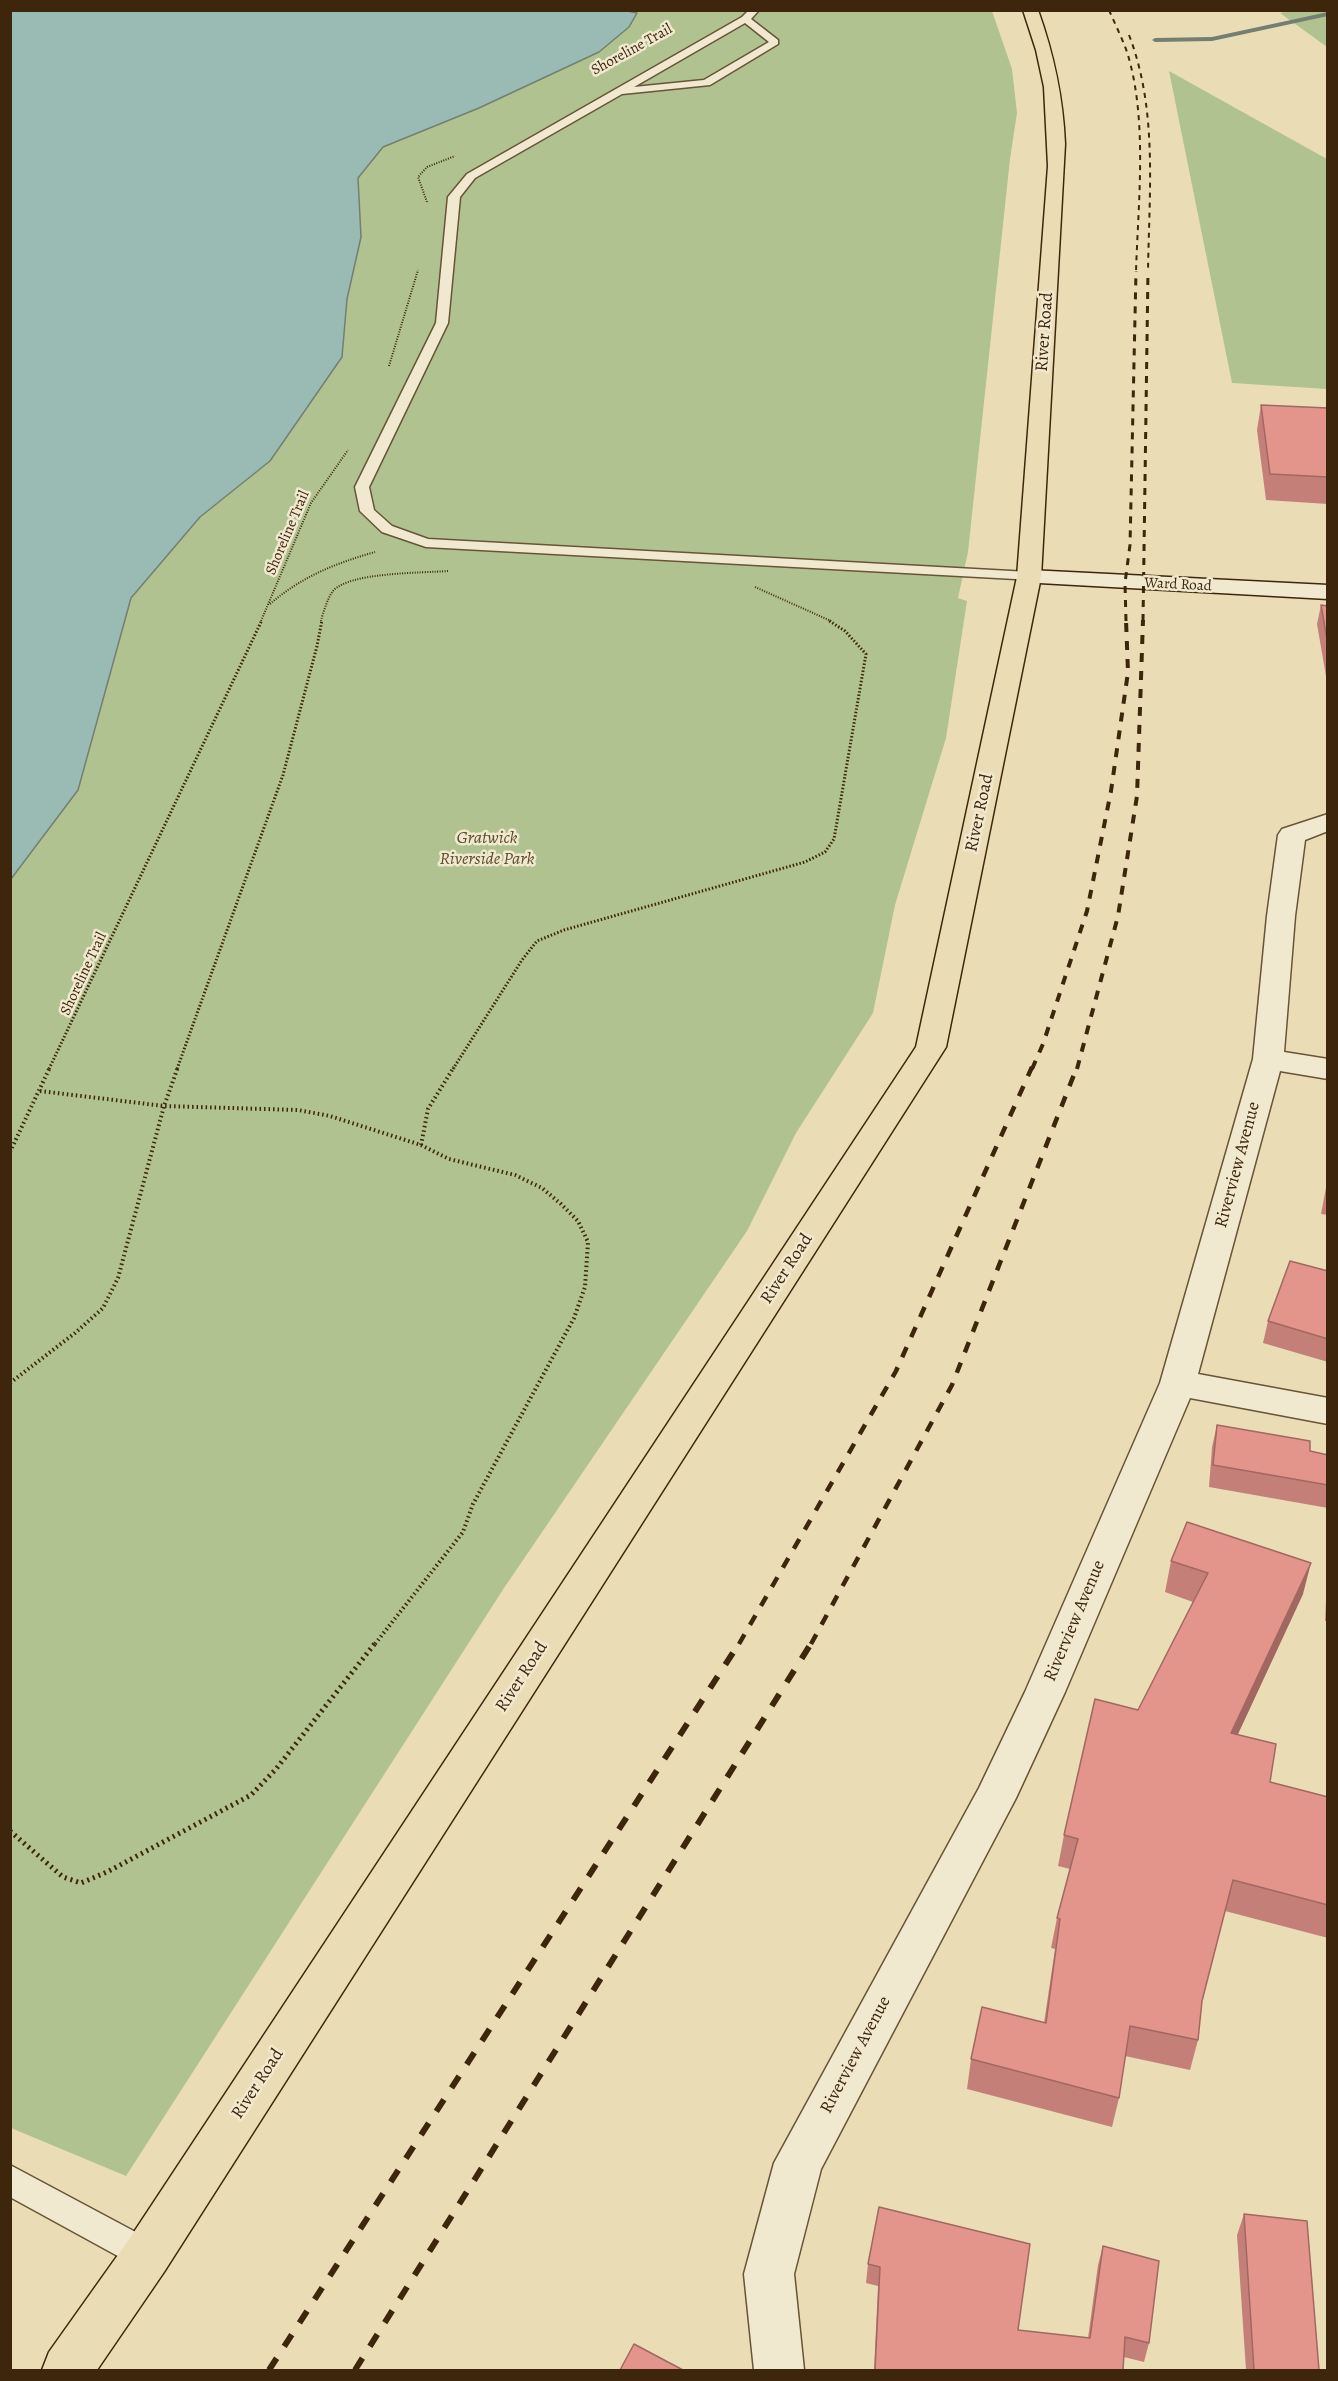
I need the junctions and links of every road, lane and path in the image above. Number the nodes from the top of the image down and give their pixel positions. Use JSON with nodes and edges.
{"nodes":[{"id":1,"x":1030,"y":10,"type":"edge"},
{"id":2,"x":750,"y":15,"type":"edge"},
{"id":3,"x":615,"y":92,"type":"junction"},
{"id":4,"x":463,"y":154,"type":"dead end"},
{"id":5,"x":429,"y":208,"type":"dead end"},
{"id":6,"x":419,"y":267,"type":"dead end"},
{"id":7,"x":386,"y":376,"type":"dead end"},
{"id":8,"x":352,"y":444,"type":"dead end"},
{"id":9,"x":426,"y":543,"type":"junction"},
{"id":10,"x":454,"y":571,"type":"dead end"},
{"id":11,"x":1029,"y":577,"type":"junction"},
{"id":12,"x":750,"y":584,"type":"dead end"},
{"id":13,"x":1328,"y":592,"type":"edge"},
{"id":14,"x":269,"y":605,"type":"junction"},
{"id":15,"x":1328,"y":822,"type":"edge"},
{"id":16,"x":1268,"y":1059,"type":"junction"},
{"id":17,"x":1328,"y":1069,"type":"edge"},
{"id":18,"x":40,"y":1091,"type":"junction"},
{"id":19,"x":164,"y":1106,"type":"junction"},
{"id":20,"x":421,"y":1145,"type":"junction"},
{"id":21,"x":10,"y":1152,"type":"edge"},
{"id":22,"x":10,"y":1383,"type":"edge"},
{"id":23,"x":1178,"y":1383,"type":"junction"},
{"id":24,"x":1328,"y":1411,"type":"edge"},
{"id":25,"x":10,"y":1831,"type":"edge"},
{"id":26,"x":10,"y":2180,"type":"edge"},
{"id":27,"x":147,"y":2254,"type":"junction"},
{"id":28,"x":67,"y":2370,"type":"edge"},
{"id":29,"x":779,"y":2370,"type":"edge"}],
"edges":[{"from":1,"to":11,"type":"main road","name":"River Road"},
{"from":2,"to":3,"type":"lane"},
{"from":2,"to":3,"type":"lane"},
{"from":3,"to":9,"type":"lane"},
{"from":4,"to":5,"type":"path"},
{"from":6,"to":7,"type":"path"},
{"from":8,"to":14,"type":"path","name":"Shoreline Trail"},
{"from":9,"to":11,"type":"lane"},
{"from":9,"to":14,"type":"path"},
{"from":10,"to":19,"type":"path"},
{"from":11,"to":13,"type":"street","name":"Ward Road"},
{"from":11,"to":27,"type":"main road","name":"River Road"},
{"from":12,"to":20,"type":"path"},
{"from":14,"to":18,"type":"path","name":"Shoreline Trail"},
{"from":15,"to":16,"type":"street","name":"Riverview Avenue"},
{"from":16,"to":17,"type":"street"},
{"from":16,"to":23,"type":"street","name":"Riverview Avenue"},
{"from":18,"to":19,"type":"path"},
{"from":18,"to":21,"type":"path","name":"Shoreline Trail"},
{"from":19,"to":20,"type":"path"},
{"from":19,"to":22,"type":"path"},
{"from":20,"to":25,"type":"path"},
{"from":23,"to":24,"type":"street"},
{"from":23,"to":29,"type":"street","name":"Riverview Avenue"},
{"from":26,"to":27,"type":"lane"},
{"from":27,"to":28,"type":"main road","name":"River Road"}]}
